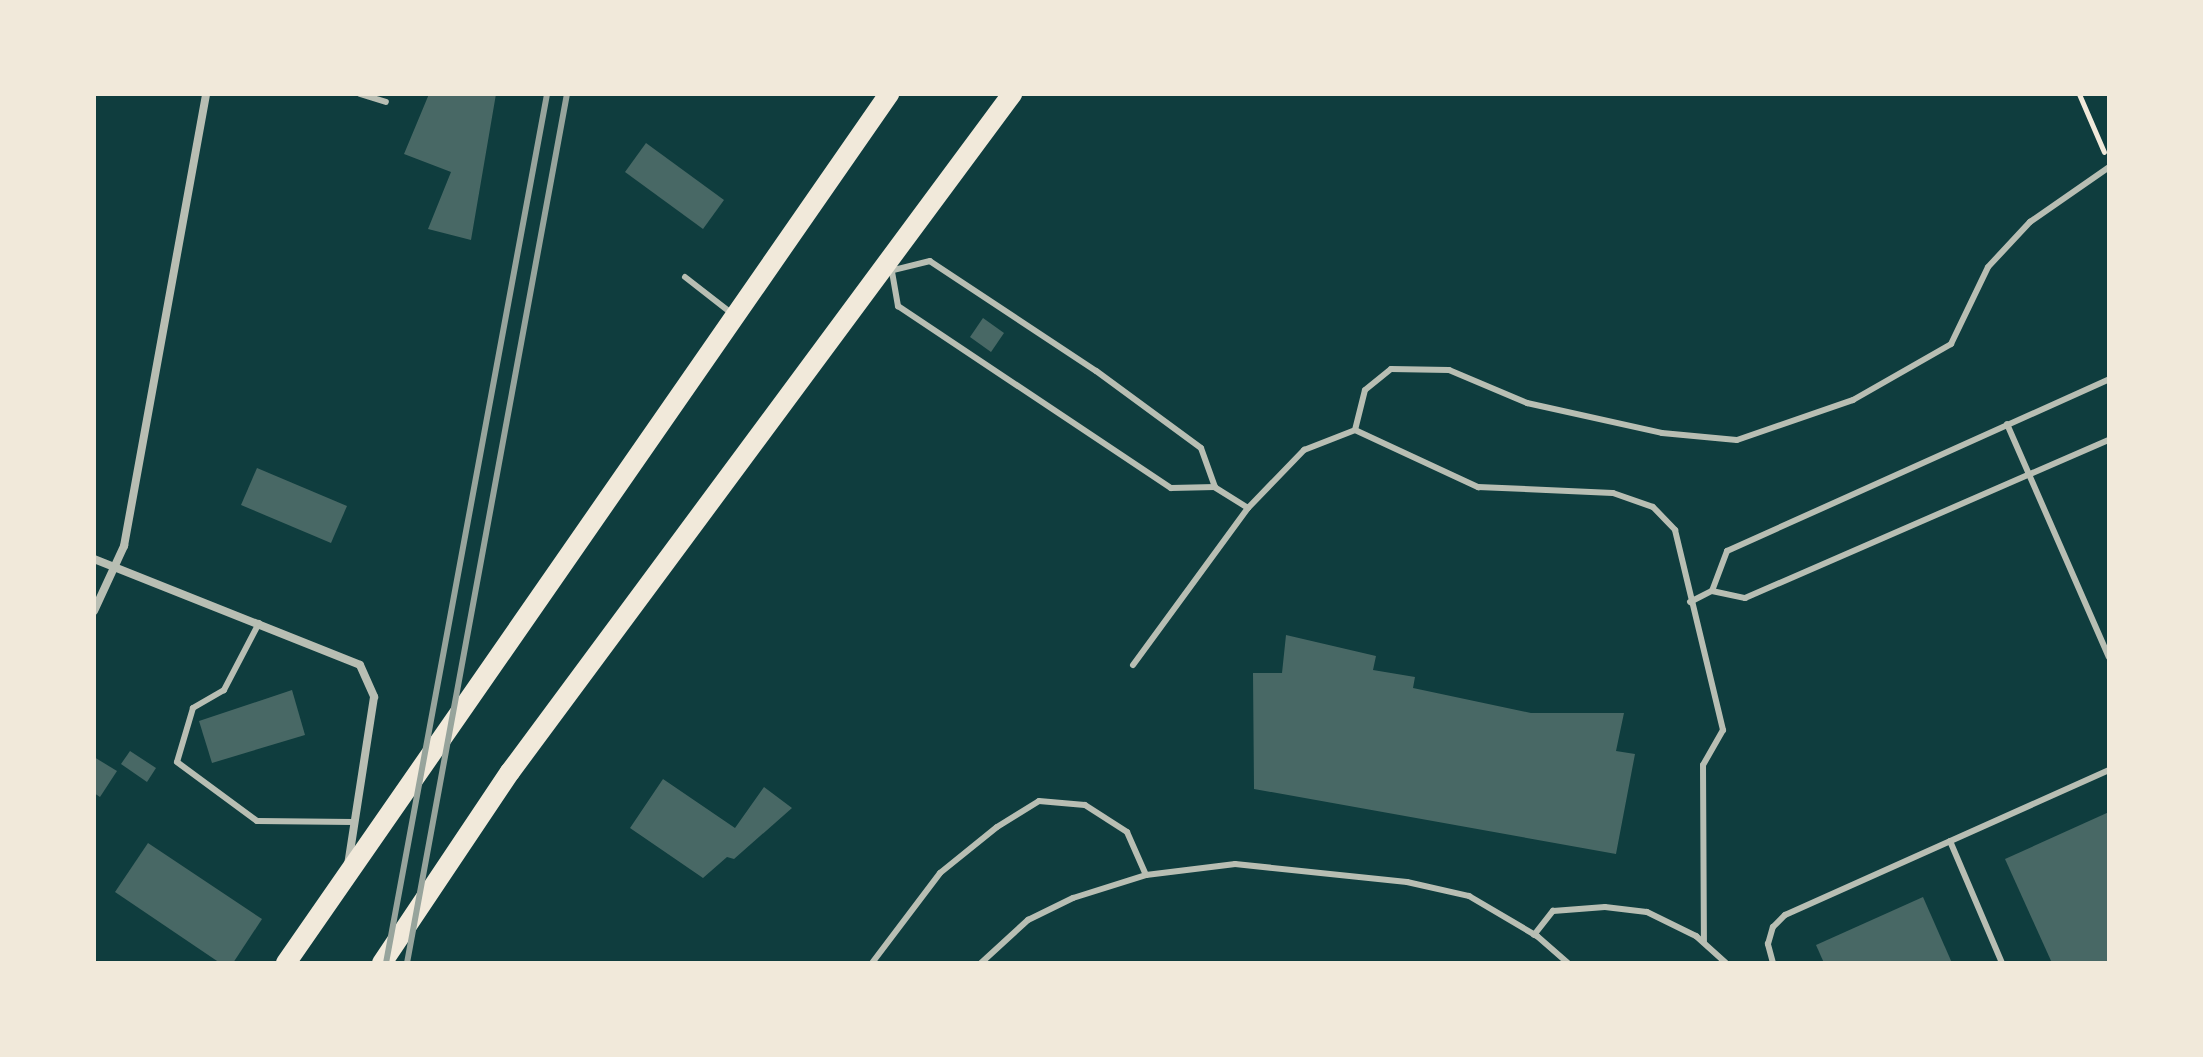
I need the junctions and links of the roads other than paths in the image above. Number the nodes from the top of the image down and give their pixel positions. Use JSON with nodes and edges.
{"nodes":[{"id":1,"x":206,"y":94,"type":"edge"},
{"id":2,"x":360,"y":94,"type":"edge"},
{"id":3,"x":889,"y":94,"type":"edge"},
{"id":4,"x":1012,"y":94,"type":"edge"},
{"id":5,"x":386,"y":102,"type":"dead end"},
{"id":6,"x":2109,"y":165,"type":"edge"},
{"id":7,"x":890,"y":265,"type":"junction"},
{"id":8,"x":685,"y":277,"type":"dead end"},
{"id":9,"x":734,"y":316,"type":"junction"},
{"id":10,"x":2109,"y":379,"type":"edge"},
{"id":11,"x":2007,"y":424,"type":"junction"},
{"id":12,"x":1355,"y":430,"type":"junction"},
{"id":13,"x":2109,"y":440,"type":"edge"},
{"id":14,"x":2029,"y":474,"type":"junction"},
{"id":15,"x":1215,"y":487,"type":"junction"},
{"id":16,"x":1248,"y":508,"type":"junction"},
{"id":17,"x":94,"y":559,"type":"edge"},
{"id":18,"x":117,"y":568,"type":"junction"},
{"id":19,"x":1712,"y":591,"type":"junction"},
{"id":20,"x":1690,"y":602,"type":"junction"},
{"id":21,"x":94,"y":611,"type":"edge"},
{"id":22,"x":259,"y":623,"type":"junction"},
{"id":23,"x":2109,"y":657,"type":"edge"},
{"id":24,"x":1133,"y":665,"type":"dead end"},
{"id":25,"x":2109,"y":770,"type":"edge"},
{"id":26,"x":353,"y":822,"type":"junction"},
{"id":27,"x":1950,"y":841,"type":"junction"},
{"id":28,"x":347,"y":872,"type":"junction"},
{"id":29,"x":1146,"y":875,"type":"junction"},
{"id":30,"x":1534,"y":935,"type":"junction"},
{"id":31,"x":1704,"y":942,"type":"junction"},
{"id":32,"x":286,"y":963,"type":"edge"},
{"id":33,"x":382,"y":963,"type":"edge"},
{"id":34,"x":872,"y":963,"type":"edge"},
{"id":35,"x":981,"y":963,"type":"edge"},
{"id":36,"x":1568,"y":963,"type":"edge"},
{"id":37,"x":1726,"y":963,"type":"edge"},
{"id":38,"x":1773,"y":963,"type":"edge"},
{"id":39,"x":2002,"y":963,"type":"edge"}],
"edges":[{"from":1,"to":18,"type":"street"},
{"from":2,"to":5,"type":"lane"},
{"from":3,"to":9,"type":"main road"},
{"from":4,"to":7,"type":"main road"},
{"from":6,"to":12,"type":"lane"},
{"from":7,"to":15,"type":"lane"},
{"from":7,"to":15,"type":"lane"},
{"from":7,"to":33,"type":"main road"},
{"from":8,"to":9,"type":"lane"},
{"from":9,"to":28,"type":"main road"},
{"from":10,"to":11,"type":"lane"},
{"from":11,"to":14,"type":"lane"},
{"from":11,"to":19,"type":"lane"},
{"from":12,"to":16,"type":"lane"},
{"from":12,"to":20,"type":"lane"},
{"from":13,"to":14,"type":"lane"},
{"from":14,"to":19,"type":"lane"},
{"from":14,"to":23,"type":"lane"},
{"from":15,"to":16,"type":"lane"},
{"from":16,"to":24,"type":"lane"},
{"from":17,"to":18,"type":"street"},
{"from":18,"to":21,"type":"street"},
{"from":18,"to":22,"type":"street"},
{"from":19,"to":20,"type":"lane"},
{"from":20,"to":31,"type":"lane"},
{"from":22,"to":26,"type":"street"},
{"from":22,"to":26,"type":"lane"},
{"from":25,"to":27,"type":"lane"},
{"from":26,"to":28,"type":"street"},
{"from":27,"to":38,"type":"lane"},
{"from":27,"to":39,"type":"lane"},
{"from":28,"to":32,"type":"main road"},
{"from":29,"to":30,"type":"lane"},
{"from":29,"to":34,"type":"lane"},
{"from":29,"to":35,"type":"lane"},
{"from":30,"to":31,"type":"lane"},
{"from":30,"to":36,"type":"lane"},
{"from":31,"to":37,"type":"lane"}]}
